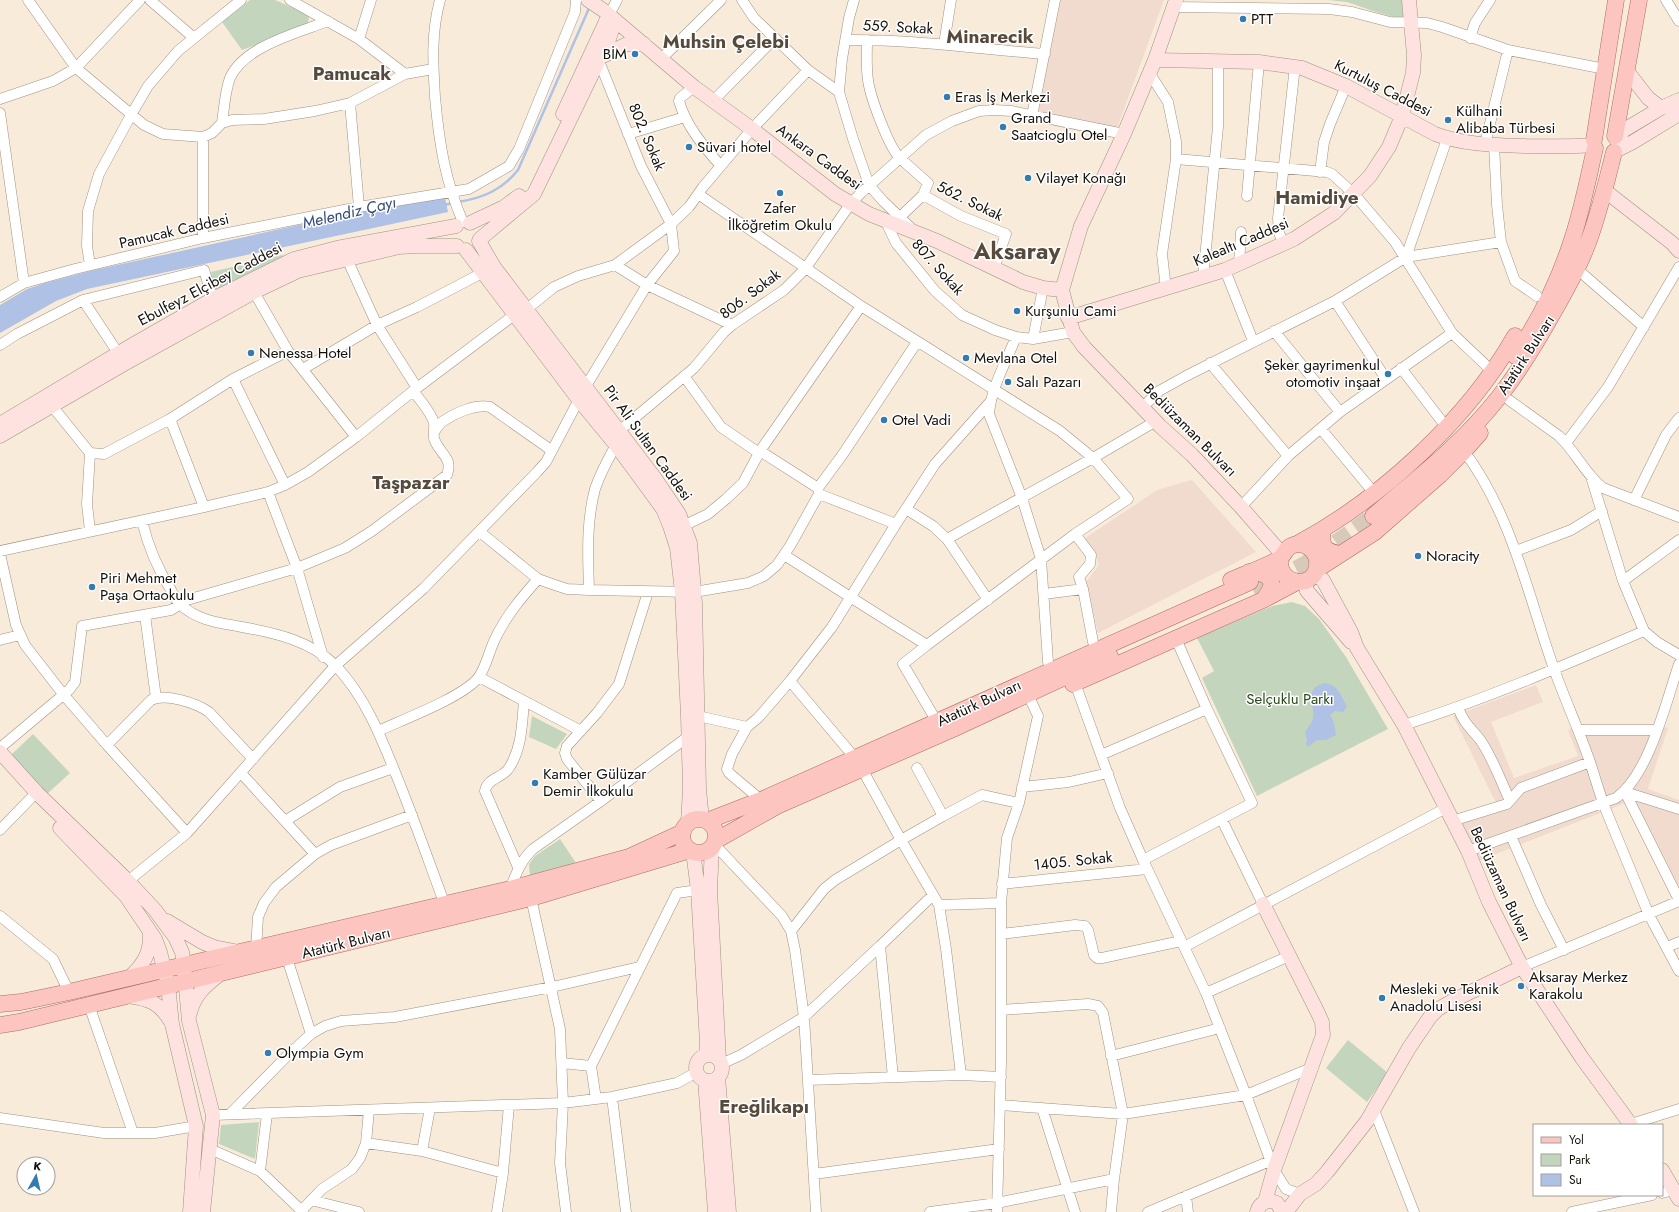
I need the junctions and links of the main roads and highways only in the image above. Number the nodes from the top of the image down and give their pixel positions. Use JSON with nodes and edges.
{"nodes":[{"id":1,"x":588,"y":0,"type":"edge"},
{"id":2,"x":1409,"y":0,"type":"edge"},
{"id":3,"x":1616,"y":0,"type":"edge"},
{"id":4,"x":1639,"y":0,"type":"edge"},
{"id":5,"x":1174,"y":3,"type":"edge"},
{"id":6,"x":608,"y":14,"type":"junction"},
{"id":7,"x":644,"y":44,"type":"junction"},
{"id":8,"x":600,"y":59,"type":"junction"},
{"id":9,"x":1155,"y":60,"type":"junction"},
{"id":10,"x":1627,"y":71,"type":"junction"},
{"id":11,"x":1679,"y":100,"type":"edge"},
{"id":12,"x":1661,"y":108,"type":"junction"},
{"id":13,"x":1679,"y":114,"type":"edge"},
{"id":14,"x":1402,"y":116,"type":"junction"},
{"id":15,"x":1594,"y":144,"type":"junction"},
{"id":16,"x":1615,"y":144,"type":"junction"},
{"id":17,"x":1604,"y":190,"type":"junction"},
{"id":18,"x":462,"y":220,"type":"junction"},
{"id":19,"x":479,"y":240,"type":"junction"},
{"id":20,"x":1677,"y":244,"type":"edge"},
{"id":21,"x":461,"y":248,"type":"junction"},
{"id":22,"x":1577,"y":269,"type":"junction"},
{"id":23,"x":1560,"y":272,"type":"junction"},
{"id":24,"x":1062,"y":290,"type":"junction"},
{"id":25,"x":521,"y":312,"type":"junction"},
{"id":26,"x":1068,"y":318,"type":"junction"},
{"id":27,"x":0,"y":424,"type":"edge"},
{"id":28,"x":0,"y":436,"type":"edge"},
{"id":29,"x":1372,"y":505,"type":"junction"},
{"id":30,"x":678,"y":529,"type":"junction"},
{"id":31,"x":1323,"y":530,"type":"junction"},
{"id":32,"x":1297,"y":544,"type":"junction"},
{"id":33,"x":1341,"y":554,"type":"junction"},
{"id":34,"x":1281,"y":556,"type":"junction"},
{"id":35,"x":1308,"y":577,"type":"junction"},
{"id":36,"x":1254,"y":586,"type":"junction"},
{"id":37,"x":947,"y":722,"type":"junction"},
{"id":38,"x":0,"y":752,"type":"edge"},
{"id":39,"x":859,"y":764,"type":"junction"},
{"id":40,"x":0,"y":766,"type":"edge"},
{"id":41,"x":695,"y":824,"type":"junction"},
{"id":42,"x":714,"y":844,"type":"junction"},
{"id":43,"x":691,"y":851,"type":"junction"},
{"id":44,"x":1263,"y":904,"type":"road end"},
{"id":45,"x":161,"y":918,"type":"junction"},
{"id":46,"x":150,"y":931,"type":"junction"},
{"id":47,"x":248,"y":951,"type":"junction"},
{"id":48,"x":1522,"y":967,"type":"junction"},
{"id":49,"x":164,"y":969,"type":"junction"},
{"id":50,"x":185,"y":974,"type":"junction"},
{"id":51,"x":220,"y":974,"type":"junction"},
{"id":52,"x":129,"y":978,"type":"junction"},
{"id":53,"x":168,"y":985,"type":"junction"},
{"id":54,"x":126,"y":996,"type":"junction"},
{"id":55,"x":0,"y":1004,"type":"edge"},
{"id":56,"x":189,"y":1021,"type":"junction"},
{"id":57,"x":172,"y":1024,"type":"junction"},
{"id":58,"x":0,"y":1025,"type":"edge"},
{"id":59,"x":706,"y":1055,"type":"junction"},
{"id":60,"x":712,"y":1071,"type":"junction"},
{"id":61,"x":1630,"y":1124,"type":"edge"},
{"id":62,"x":1663,"y":1172,"type":"edge"},
{"id":63,"x":1674,"y":1190,"type":"edge"},
{"id":64,"x":1300,"y":1194,"type":"junction"},
{"id":65,"x":1262,"y":1208,"type":"edge"},
{"id":66,"x":190,"y":1212,"type":"edge"},
{"id":67,"x":203,"y":1212,"type":"edge"},
{"id":68,"x":715,"y":1212,"type":"edge"},
{"id":69,"x":728,"y":1212,"type":"edge"},
{"id":70,"x":1282,"y":1212,"type":"edge"},
{"id":71,"x":1286,"y":1212,"type":"edge"}],
"edges":[{"from":1,"to":6,"type":"main road","name":"Ankara Caddesi"},
{"from":2,"to":14,"type":"main road","name":"Kalealtı Caddesi"},
{"from":3,"to":15,"type":"main road","name":"Atatürk Bulvarı"},
{"from":4,"to":10,"type":"main road","name":"Atatürk Bulvarı"},
{"from":5,"to":9,"type":"main road"},
{"from":6,"to":7,"type":"main road","name":"Ankara Caddesi"},
{"from":6,"to":8,"type":"main road"},
{"from":6,"to":18,"type":"main road","name":"Ebulfeyz Elçibey Caddesi"},
{"from":7,"to":8,"type":"main road"},
{"from":7,"to":24,"type":"main road","name":"Ankara Caddesi"},
{"from":8,"to":19,"type":"main road"},
{"from":9,"to":14,"type":"main road","name":"Kurtuluş Caddesi"},
{"from":9,"to":24,"type":"main road"},
{"from":10,"to":12,"type":"main road"},
{"from":10,"to":16,"type":"main road","name":"Atatürk Bulvarı"},
{"from":11,"to":12,"type":"main road"},
{"from":12,"to":16,"type":"main road"},
{"from":13,"to":16,"type":"main road"},
{"from":14,"to":15,"type":"main road","name":"Kurtuluş Caddesi"},
{"from":14,"to":26,"type":"main road","name":"Kalealtı Caddesi"},
{"from":15,"to":16,"type":"main road"},
{"from":15,"to":23,"type":"main road","name":"Atatürk Bulvarı"},
{"from":16,"to":17,"type":"main road","name":"Atatürk Bulvarı"},
{"from":17,"to":20,"type":"main road"},
{"from":17,"to":22,"type":"main road","name":"Atatürk Bulvarı"},
{"from":18,"to":19,"type":"main road"},
{"from":18,"to":21,"type":"main road"},
{"from":18,"to":27,"type":"main road","name":"Ebulfeyz Elçibey Caddesi"},
{"from":19,"to":21,"type":"main road"},
{"from":19,"to":25,"type":"main road","name":"Pir Ali Sultan Caddesi"},
{"from":21,"to":25,"type":"main road"},
{"from":21,"to":28,"type":"main road","name":"Ebulfeyz Elçibey Caddesi"},
{"from":22,"to":29,"type":"main road","name":"Atatürk Bulvarı"},
{"from":22,"to":33,"type":"main road"},
{"from":23,"to":29,"type":"main road"},
{"from":23,"to":29,"type":"main road","name":"Atatürk Bulvarı"},
{"from":24,"to":26,"type":"main road"},
{"from":25,"to":30,"type":"main road"},
{"from":25,"to":30,"type":"main road","name":"Pir Ali Sultan Caddesi"},
{"from":26,"to":34,"type":"main road","name":"Bediüzaman Bulvarı"},
{"from":29,"to":31,"type":"main road"},
{"from":30,"to":41,"type":"main road"},
{"from":31,"to":32,"type":"main road"},
{"from":31,"to":33,"type":"main road"},
{"from":32,"to":34,"type":"main road"},
{"from":32,"to":35,"type":"main road"},
{"from":33,"to":35,"type":"main road"},
{"from":34,"to":35,"type":"main road"},
{"from":34,"to":36,"type":"main road"},
{"from":35,"to":36,"type":"main road"},
{"from":35,"to":48,"type":"main road","name":"Bediüzaman Bulvarı"},
{"from":36,"to":37,"type":"main road","name":"Atatürk Bulvarı"},
{"from":36,"to":37,"type":"main road"},
{"from":36,"to":37,"type":"main road"},
{"from":37,"to":39,"type":"main road","name":"Atatürk Bulvarı"},
{"from":38,"to":45,"type":"main road"},
{"from":39,"to":41,"type":"main road","name":"Atatürk Bulvarı"},
{"from":39,"to":42,"type":"main road","name":"Atatürk Bulvarı"},
{"from":40,"to":46,"type":"main road"},
{"from":41,"to":42,"type":"main road"},
{"from":41,"to":43,"type":"main road"},
{"from":41,"to":47,"type":"main road","name":"Atatürk Bulvarı"},
{"from":42,"to":43,"type":"main road"},
{"from":42,"to":60,"type":"main road"},
{"from":43,"to":51,"type":"main road","name":"Atatürk Bulvarı"},
{"from":43,"to":59,"type":"main road"},
{"from":44,"to":65,"type":"main road"},
{"from":45,"to":47,"type":"main road"},
{"from":45,"to":50,"type":"main road"},
{"from":46,"to":49,"type":"main road"},
{"from":46,"to":52,"type":"main road"},
{"from":47,"to":50,"type":"main road","name":"Atatürk Bulvarı"},
{"from":48,"to":61,"type":"main road","name":"Bediüzaman Bulvarı"},
{"from":48,"to":64,"type":"main road"},
{"from":49,"to":50,"type":"main road","name":"Atatürk Bulvarı"},
{"from":49,"to":52,"type":"main road","name":"Atatürk Bulvarı"},
{"from":49,"to":53,"type":"main road"},
{"from":50,"to":51,"type":"main road","name":"Atatürk Bulvarı"},
{"from":50,"to":53,"type":"main road","name":"Atatürk Bulvarı"},
{"from":50,"to":56,"type":"main road"},
{"from":51,"to":56,"type":"main road"},
{"from":52,"to":55,"type":"main road","name":"Atatürk Bulvarı"},
{"from":53,"to":54,"type":"main road","name":"Atatürk Bulvarı"},
{"from":53,"to":57,"type":"main road"},
{"from":54,"to":57,"type":"main road"},
{"from":54,"to":58,"type":"main road","name":"Atatürk Bulvarı"},
{"from":56,"to":67,"type":"main road"},
{"from":57,"to":66,"type":"main road"},
{"from":59,"to":60,"type":"main road"},
{"from":59,"to":60,"type":"main road"},
{"from":60,"to":68,"type":"main road"},
{"from":60,"to":69,"type":"main road"},
{"from":62,"to":63,"type":"main road"},
{"from":64,"to":65,"type":"main road"},
{"from":64,"to":71,"type":"main road"},
{"from":65,"to":70,"type":"main road"}]}
